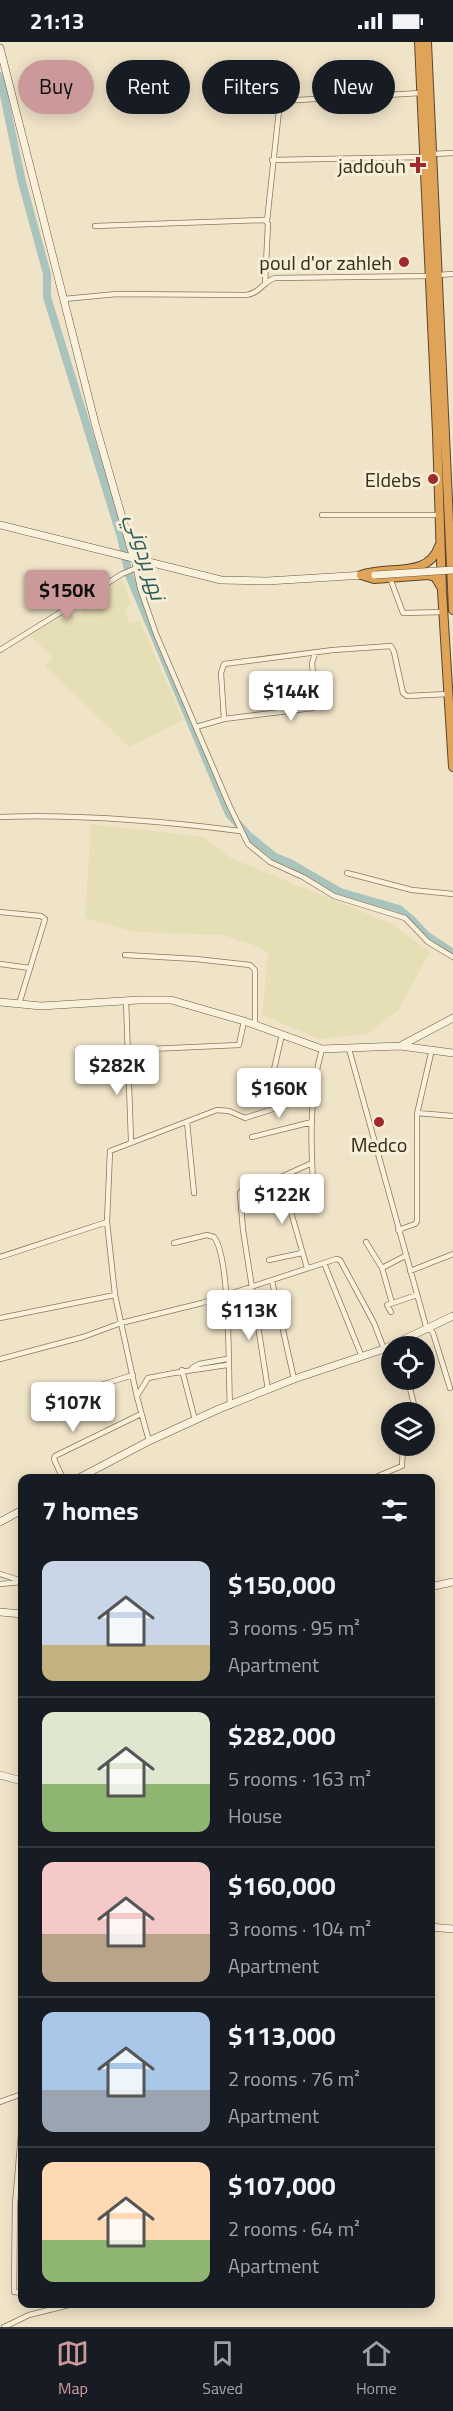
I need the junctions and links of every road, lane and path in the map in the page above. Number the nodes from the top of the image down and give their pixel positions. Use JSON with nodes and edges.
{"nodes":[{"id":1,"x":419,"y":42,"type":"edge"},
{"id":2,"x":427,"y":42,"type":"edge"},
{"id":3,"x":0,"y":48,"type":"edge"},
{"id":4,"x":421,"y":93,"type":"junction"},
{"id":5,"x":453,"y":153,"type":"edge"},
{"id":6,"x":428,"y":155,"type":"junction"},
{"id":7,"x":272,"y":160,"type":"junction"},
{"id":8,"x":267,"y":221,"type":"junction"},
{"id":9,"x":95,"y":226,"type":"dead end"},
{"id":10,"x":453,"y":274,"type":"edge"},
{"id":11,"x":434,"y":276,"type":"junction"},
{"id":12,"x":265,"y":284,"type":"junction"},
{"id":13,"x":64,"y":299,"type":"junction"},
{"id":14,"x":441,"y":432,"type":"junction"},
{"id":15,"x":440,"y":514,"type":"junction"},
{"id":16,"x":322,"y":515,"type":"dead end"},
{"id":17,"x":449,"y":524,"type":"junction"},
{"id":18,"x":0,"y":525,"type":"edge"},
{"id":19,"x":453,"y":537,"type":"edge"},
{"id":20,"x":441,"y":540,"type":"junction"},
{"id":21,"x":132,"y":559,"type":"junction"},
{"id":22,"x":132,"y":570,"type":"junction"},
{"id":23,"x":453,"y":570,"type":"edge"},
{"id":24,"x":361,"y":575,"type":"junction"},
{"id":25,"x":390,"y":578,"type":"junction"},
{"id":26,"x":442,"y":591,"type":"junction"},
{"id":27,"x":449,"y":611,"type":"edge"},
{"id":28,"x":0,"y":650,"type":"edge"},
{"id":29,"x":315,"y":653,"type":"junction"},
{"id":30,"x":449,"y":694,"type":"junction"},
{"id":31,"x":224,"y":719,"type":"junction"},
{"id":32,"x":196,"y":727,"type":"junction"},
{"id":33,"x":453,"y":767,"type":"edge"},
{"id":34,"x":0,"y":817,"type":"edge"},
{"id":35,"x":240,"y":831,"type":"junction"},
{"id":36,"x":347,"y":873,"type":"dead end"},
{"id":37,"x":453,"y":894,"type":"edge"},
{"id":38,"x":0,"y":912,"type":"edge"},
{"id":39,"x":125,"y":955,"type":"dead end"},
{"id":40,"x":453,"y":957,"type":"edge"},
{"id":41,"x":0,"y":964,"type":"edge"},
{"id":42,"x":30,"y":968,"type":"junction"},
{"id":43,"x":126,"y":1000,"type":"junction"},
{"id":44,"x":0,"y":1002,"type":"edge"},
{"id":45,"x":19,"y":1005,"type":"junction"},
{"id":46,"x":453,"y":1018,"type":"edge"},
{"id":47,"x":244,"y":1021,"type":"junction"},
{"id":48,"x":255,"y":1025,"type":"junction"},
{"id":49,"x":282,"y":1034,"type":"junction"},
{"id":50,"x":400,"y":1047,"type":"junction"},
{"id":51,"x":322,"y":1049,"type":"junction"},
{"id":52,"x":349,"y":1049,"type":"junction"},
{"id":53,"x":432,"y":1049,"type":"junction"},
{"id":54,"x":127,"y":1050,"type":"junction"},
{"id":55,"x":453,"y":1053,"type":"edge"},
{"id":56,"x":417,"y":1113,"type":"junction"},
{"id":57,"x":453,"y":1116,"type":"edge"},
{"id":58,"x":187,"y":1122,"type":"junction"},
{"id":59,"x":312,"y":1122,"type":"junction"},
{"id":60,"x":252,"y":1137,"type":"dead end"},
{"id":61,"x":131,"y":1142,"type":"junction"},
{"id":62,"x":312,"y":1163,"type":"junction"},
{"id":63,"x":281,"y":1177,"type":"junction"},
{"id":64,"x":194,"y":1193,"type":"dead end"},
{"id":65,"x":314,"y":1201,"type":"dead end"},
{"id":66,"x":107,"y":1222,"type":"junction"},
{"id":67,"x":398,"y":1230,"type":"junction"},
{"id":68,"x":366,"y":1242,"type":"dead end"},
{"id":69,"x":174,"y":1243,"type":"dead end"},
{"id":70,"x":302,"y":1253,"type":"junction"},
{"id":71,"x":453,"y":1254,"type":"edge"},
{"id":72,"x":405,"y":1256,"type":"junction"},
{"id":73,"x":0,"y":1257,"type":"edge"},
{"id":74,"x":268,"y":1260,"type":"dead end"},
{"id":75,"x":324,"y":1263,"type":"junction"},
{"id":76,"x":307,"y":1268,"type":"junction"},
{"id":77,"x":382,"y":1268,"type":"junction"},
{"id":78,"x":410,"y":1271,"type":"junction"},
{"id":79,"x":272,"y":1281,"type":"junction"},
{"id":80,"x":253,"y":1288,"type":"junction"},
{"id":81,"x":227,"y":1294,"type":"junction"},
{"id":82,"x":115,"y":1295,"type":"junction"},
{"id":83,"x":417,"y":1295,"type":"junction"},
{"id":84,"x":392,"y":1304,"type":"junction"},
{"id":85,"x":391,"y":1312,"type":"dead end"},
{"id":86,"x":453,"y":1316,"type":"edge"},
{"id":87,"x":0,"y":1318,"type":"edge"},
{"id":88,"x":121,"y":1323,"type":"junction"},
{"id":89,"x":428,"y":1329,"type":"junction"},
{"id":90,"x":415,"y":1336,"type":"edge"},
{"id":91,"x":381,"y":1342,"type":"edge"},
{"id":92,"x":381,"y":1350,"type":"edge"},
{"id":93,"x":362,"y":1357,"type":"junction"},
{"id":94,"x":0,"y":1359,"type":"edge"},
{"id":95,"x":227,"y":1362,"type":"junction"},
{"id":96,"x":182,"y":1370,"type":"junction"},
{"id":97,"x":133,"y":1375,"type":"junction"},
{"id":98,"x":294,"y":1379,"type":"junction"},
{"id":99,"x":450,"y":1388,"type":"dead end"},
{"id":100,"x":268,"y":1390,"type":"junction"},
{"id":101,"x":137,"y":1397,"type":"junction"},
{"id":102,"x":56,"y":1399,"type":"dead end"},
{"id":103,"x":230,"y":1406,"type":"junction"},
{"id":104,"x":141,"y":1414,"type":"junction"},
{"id":105,"x":195,"y":1420,"type":"junction"},
{"id":106,"x":149,"y":1441,"type":"junction"},
{"id":107,"x":402,"y":1456,"type":"edge"},
{"id":108,"x":61,"y":1474,"type":"edge"},
{"id":109,"x":86,"y":1474,"type":"edge"},
{"id":110,"x":383,"y":1474,"type":"edge"},
{"id":111,"x":18,"y":1512,"type":"edge"},
{"id":112,"x":0,"y":1522,"type":"edge"},
{"id":113,"x":0,"y":1574,"type":"edge"},
{"id":114,"x":18,"y":1580,"type":"edge"},
{"id":115,"x":18,"y":1582,"type":"edge"},
{"id":116,"x":453,"y":1582,"type":"edge"},
{"id":117,"x":0,"y":1584,"type":"edge"},
{"id":118,"x":435,"y":1586,"type":"edge"},
{"id":119,"x":0,"y":1612,"type":"edge"},
{"id":120,"x":18,"y":1614,"type":"edge"},
{"id":121,"x":0,"y":1774,"type":"edge"},
{"id":122,"x":18,"y":1780,"type":"edge"},
{"id":123,"x":435,"y":1927,"type":"edge"},
{"id":124,"x":453,"y":1929,"type":"edge"},
{"id":125,"x":18,"y":2095,"type":"edge"},
{"id":126,"x":0,"y":2102,"type":"edge"},
{"id":127,"x":18,"y":2169,"type":"edge"},
{"id":128,"x":15,"y":2204,"type":"joint"},
{"id":129,"x":18,"y":2292,"type":"edge"},
{"id":130,"x":57,"y":2308,"type":"edge"},
{"id":131,"x":4,"y":2327,"type":"edge"}],
"edges":[{"from":1,"to":4,"type":"highway"},
{"from":2,"to":6,"type":"highway"},
{"from":3,"to":13,"type":"street"},
{"from":4,"to":6,"type":"highway"},
{"from":4,"to":7,"type":"street"},
{"from":5,"to":6,"type":"street"},
{"from":6,"to":7,"type":"street"},
{"from":6,"to":11,"type":"highway"},
{"from":7,"to":8,"type":"street"},
{"from":8,"to":9,"type":"street"},
{"from":8,"to":12,"type":"street"},
{"from":10,"to":11,"type":"street"},
{"from":11,"to":12,"type":"street"},
{"from":11,"to":14,"type":"highway"},
{"from":12,"to":13,"type":"street"},
{"from":13,"to":21,"type":"street"},
{"from":14,"to":15,"type":"highway"},
{"from":14,"to":17,"type":"highway"},
{"from":15,"to":16,"type":"street"},
{"from":15,"to":20,"type":"highway"},
{"from":17,"to":19,"type":"highway"},
{"from":17,"to":27,"type":"highway"},
{"from":18,"to":21,"type":"street"},
{"from":20,"to":24,"type":"highway"},
{"from":20,"to":26,"type":"highway"},
{"from":21,"to":22,"type":"street"},
{"from":21,"to":24,"type":"street"},
{"from":22,"to":28,"type":"street"},
{"from":22,"to":32,"type":"street"},
{"from":23,"to":24,"type":"street","bridge":true},
{"from":24,"to":25,"type":"highway"},
{"from":25,"to":26,"type":"highway"},
{"from":25,"to":27,"type":"street"},
{"from":26,"to":27,"type":"highway"},
{"from":27,"to":30,"type":"highway"},
{"from":29,"to":30,"type":"street"},
{"from":29,"to":31,"type":"street"},
{"from":29,"to":31,"type":"street"},
{"from":30,"to":33,"type":"highway"},
{"from":31,"to":32,"type":"street"},
{"from":32,"to":35,"type":"street"},
{"from":34,"to":35,"type":"street"},
{"from":35,"to":40,"type":"street"},
{"from":36,"to":37,"type":"street"},
{"from":38,"to":42,"type":"street"},
{"from":39,"to":48,"type":"street"},
{"from":41,"to":42,"type":"street"},
{"from":42,"to":45,"type":"street"},
{"from":43,"to":45,"type":"street"},
{"from":43,"to":47,"type":"street"},
{"from":43,"to":54,"type":"street"},
{"from":44,"to":45,"type":"street"},
{"from":46,"to":50,"type":"street"},
{"from":47,"to":48,"type":"street"},
{"from":47,"to":54,"type":"street"},
{"from":48,"to":49,"type":"street"},
{"from":49,"to":51,"type":"street"},
{"from":49,"to":58,"type":"street"},
{"from":50,"to":52,"type":"street"},
{"from":50,"to":53,"type":"street"},
{"from":51,"to":52,"type":"street"},
{"from":51,"to":59,"type":"street"},
{"from":52,"to":67,"type":"street"},
{"from":53,"to":55,"type":"street"},
{"from":53,"to":56,"type":"street"},
{"from":54,"to":61,"type":"street"},
{"from":56,"to":57,"type":"street"},
{"from":56,"to":67,"type":"street"},
{"from":58,"to":61,"type":"street"},
{"from":58,"to":64,"type":"street"},
{"from":59,"to":60,"type":"street"},
{"from":59,"to":62,"type":"street"},
{"from":61,"to":66,"type":"street"},
{"from":62,"to":63,"type":"street"},
{"from":62,"to":65,"type":"street"},
{"from":63,"to":70,"type":"street"},
{"from":63,"to":80,"type":"street"},
{"from":66,"to":73,"type":"street"},
{"from":66,"to":82,"type":"street"},
{"from":67,"to":72,"type":"street"},
{"from":68,"to":77,"type":"street"},
{"from":69,"to":81,"type":"street"},
{"from":70,"to":74,"type":"street"},
{"from":70,"to":76,"type":"street"},
{"from":71,"to":78,"type":"street"},
{"from":72,"to":77,"type":"street"},
{"from":72,"to":78,"type":"street"},
{"from":75,"to":76,"type":"street"},
{"from":75,"to":91,"type":"street"},
{"from":75,"to":93,"type":"street"},
{"from":76,"to":79,"type":"street"},
{"from":77,"to":84,"type":"street"},
{"from":78,"to":83,"type":"street"},
{"from":79,"to":80,"type":"street"},
{"from":79,"to":98,"type":"street"},
{"from":80,"to":81,"type":"street"},
{"from":80,"to":100,"type":"street"},
{"from":81,"to":88,"type":"street"},
{"from":81,"to":95,"type":"street"},
{"from":82,"to":87,"type":"street"},
{"from":82,"to":88,"type":"street"},
{"from":83,"to":84,"type":"street"},
{"from":83,"to":89,"type":"street"},
{"from":84,"to":85,"type":"street"},
{"from":86,"to":89,"type":"street"},
{"from":88,"to":94,"type":"street"},
{"from":88,"to":97,"type":"street"},
{"from":89,"to":90,"type":"street"},
{"from":89,"to":99,"type":"street"},
{"from":92,"to":93,"type":"street"},
{"from":93,"to":98,"type":"street"},
{"from":95,"to":96,"type":"street"},
{"from":95,"to":103,"type":"street"},
{"from":96,"to":101,"type":"street"},
{"from":96,"to":105,"type":"street"},
{"from":97,"to":101,"type":"street"},
{"from":97,"to":102,"type":"street"},
{"from":98,"to":100,"type":"street"},
{"from":100,"to":103,"type":"street"},
{"from":101,"to":104,"type":"street"},
{"from":103,"to":105,"type":"street"},
{"from":104,"to":106,"type":"street"},
{"from":104,"to":108,"type":"street"},
{"from":105,"to":106,"type":"street"},
{"from":106,"to":109,"type":"street"},
{"from":107,"to":110,"type":"street"},
{"from":111,"to":112,"type":"street"},
{"from":113,"to":114,"type":"street"},
{"from":115,"to":117,"type":"street"},
{"from":116,"to":118,"type":"street"},
{"from":119,"to":120,"type":"street"},
{"from":121,"to":122,"type":"street"},
{"from":123,"to":124,"type":"street"},
{"from":125,"to":126,"type":"street"},
{"from":127,"to":128,"type":"street"},
{"from":128,"to":129,"type":"street"},
{"from":130,"to":131,"type":"street"}]}
